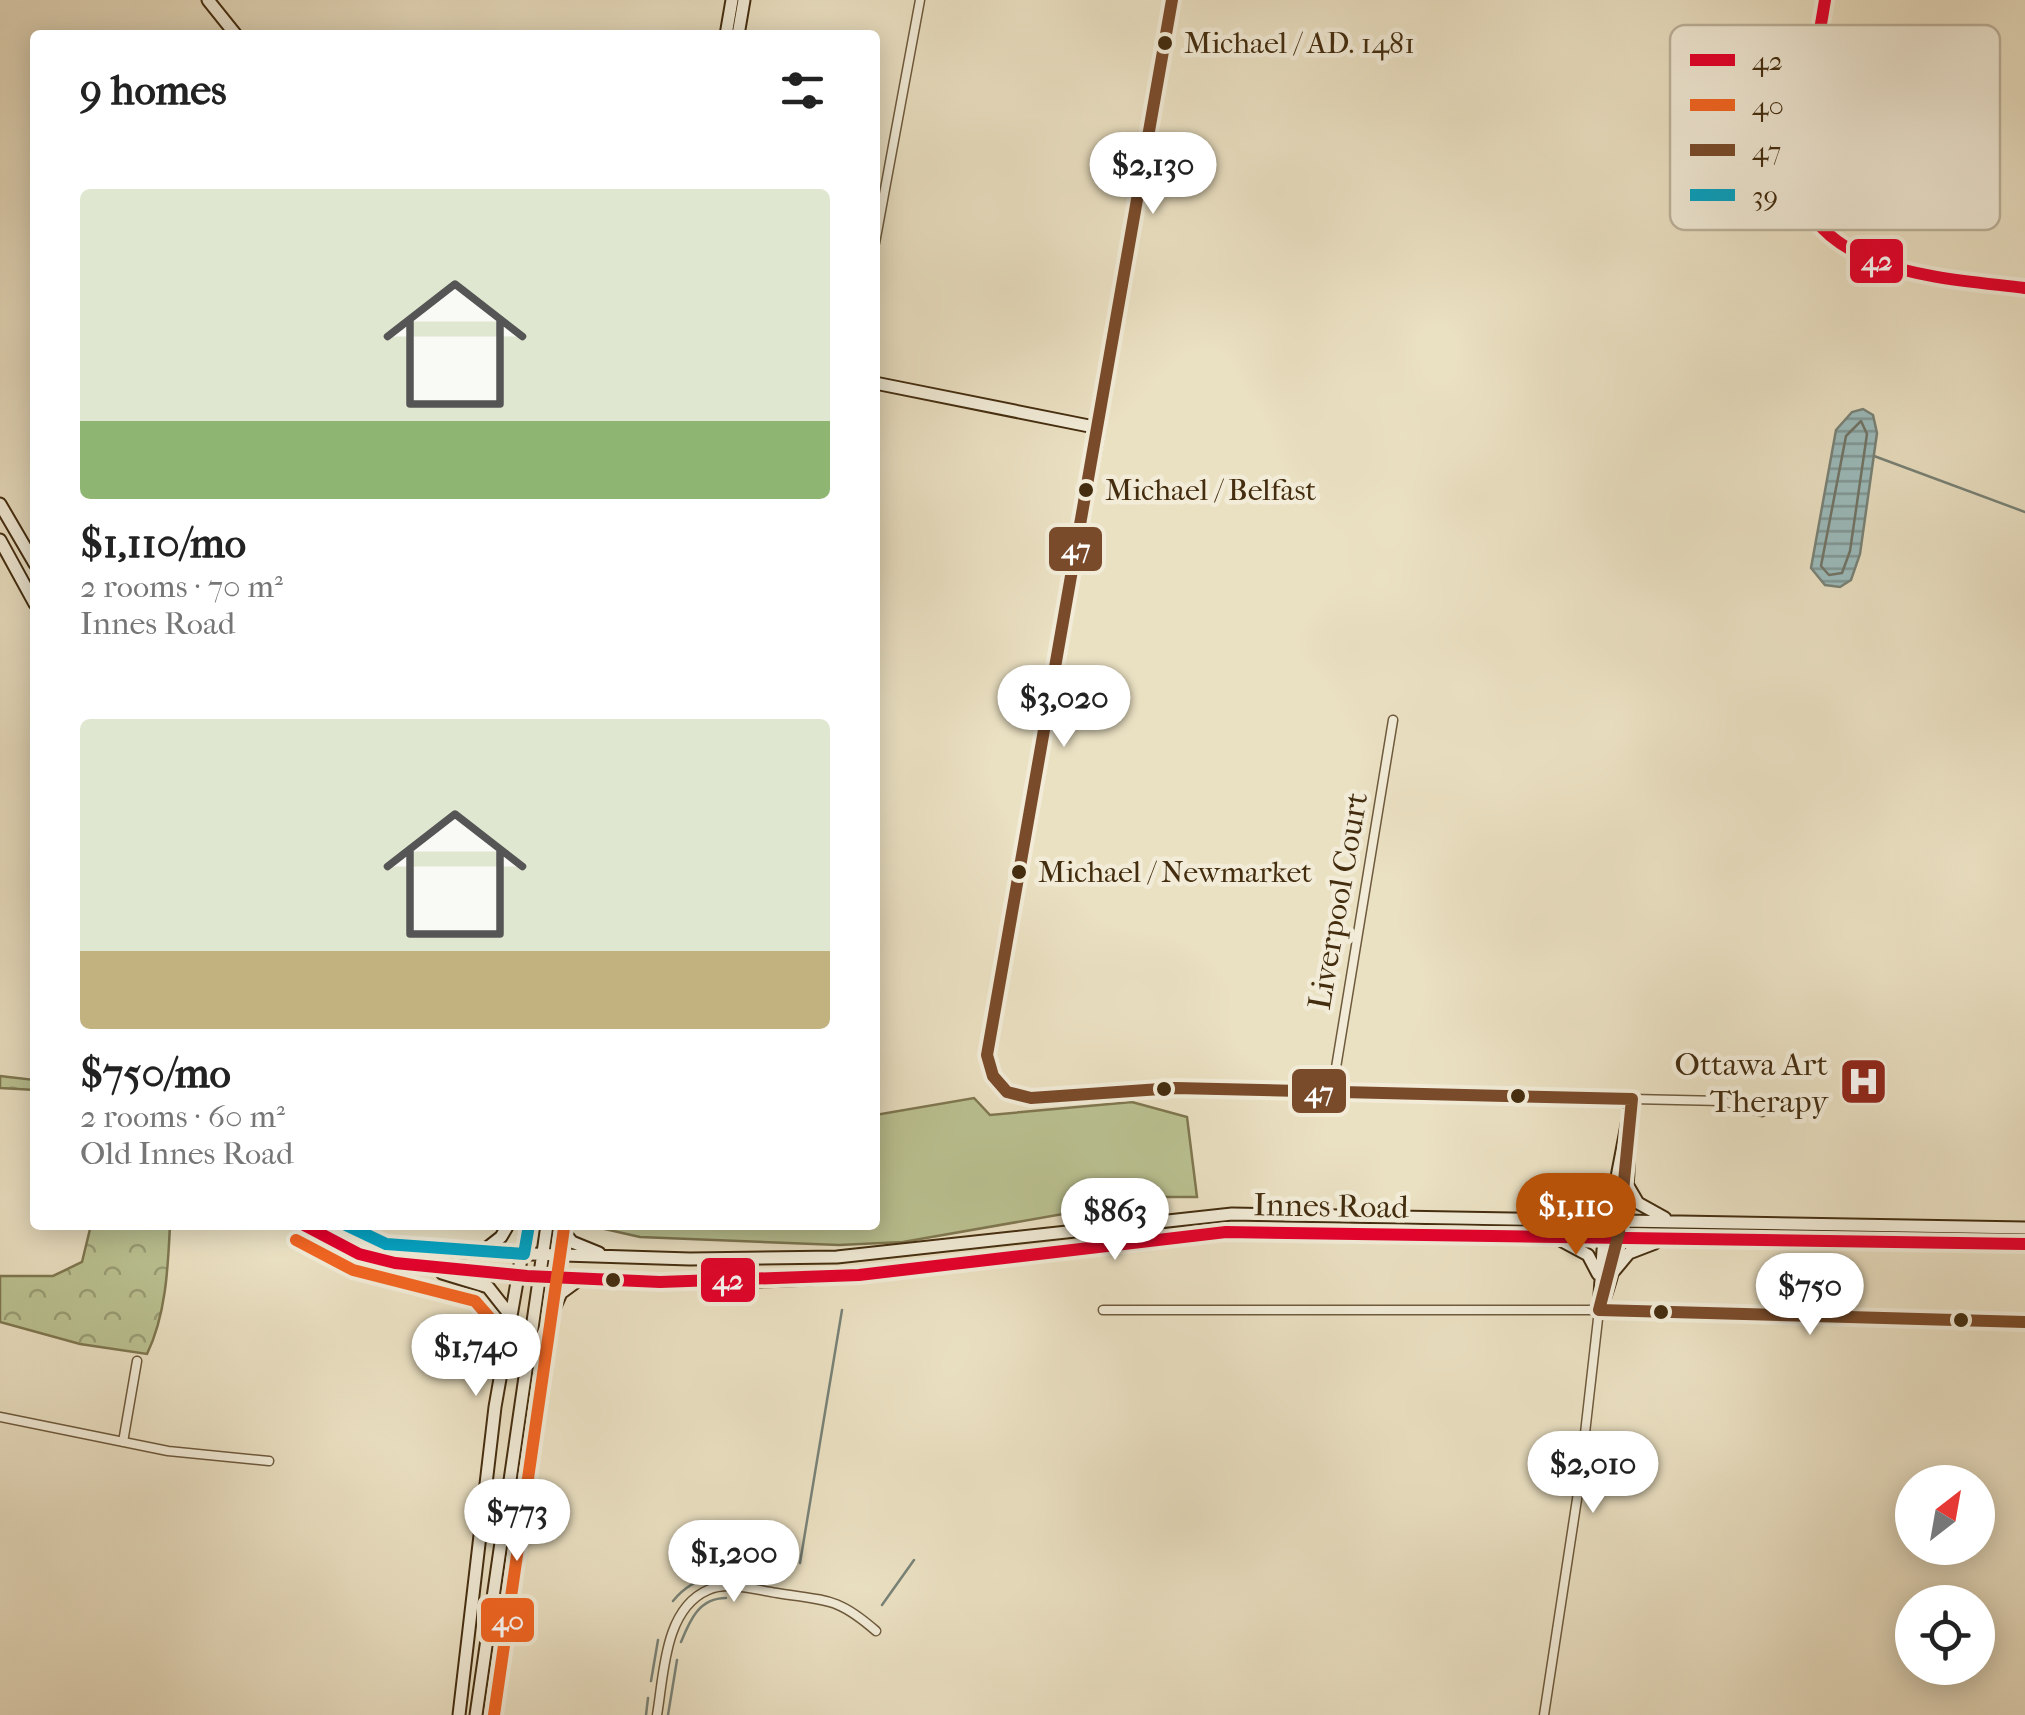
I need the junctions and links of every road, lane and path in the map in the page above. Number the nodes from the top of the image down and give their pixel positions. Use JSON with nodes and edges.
{"nodes":[{"id":1,"x":208,"y":0,"type":"edge"},
{"id":2,"x":732,"y":0,"type":"edge"},
{"id":3,"x":744,"y":0,"type":"edge"},
{"id":4,"x":920,"y":0,"type":"edge"},
{"id":5,"x":1172,"y":0,"type":"edge"},
{"id":6,"x":1825,"y":0,"type":"edge"},
{"id":7,"x":1821,"y":25,"type":"edge"},
{"id":8,"x":232,"y":30,"type":"edge"},
{"id":9,"x":727,"y":30,"type":"edge"},
{"id":10,"x":739,"y":30,"type":"edge"},
{"id":11,"x":880,"y":213,"type":"edge"},
{"id":12,"x":1822,"y":230,"type":"edge"},
{"id":13,"x":2025,"y":288,"type":"edge"},
{"id":14,"x":880,"y":384,"type":"edge"},
{"id":15,"x":1099,"y":428,"type":"junction"},
{"id":16,"x":0,"y":504,"type":"edge"},
{"id":17,"x":0,"y":540,"type":"edge"},
{"id":18,"x":30,"y":555,"type":"edge"},
{"id":19,"x":30,"y":595,"type":"edge"},
{"id":20,"x":1393,"y":720,"type":"dead end"},
{"id":21,"x":1332,"y":1092,"type":"junction"},
{"id":22,"x":1632,"y":1099,"type":"junction"},
{"id":23,"x":1762,"y":1112,"type":"dead end"},
{"id":24,"x":1627,"y":1135,"type":"junction"},
{"id":25,"x":1627,"y":1184,"type":"junction"},
{"id":26,"x":1615,"y":1218,"type":"junction"},
{"id":27,"x":1669,"y":1220,"type":"junction"},
{"id":28,"x":2025,"y":1228,"type":"edge"},
{"id":29,"x":315,"y":1230,"type":"edge"},
{"id":30,"x":324,"y":1230,"type":"edge"},
{"id":31,"x":506,"y":1230,"type":"edge"},
{"id":32,"x":526,"y":1230,"type":"edge"},
{"id":33,"x":545,"y":1230,"type":"edge"},
{"id":34,"x":562,"y":1230,"type":"edge"},
{"id":35,"x":1548,"y":1236,"type":"junction"},
{"id":36,"x":1611,"y":1238,"type":"junction"},
{"id":37,"x":1669,"y":1238,"type":"junction"},
{"id":38,"x":2025,"y":1244,"type":"edge"},
{"id":39,"x":482,"y":1252,"type":"junction"},
{"id":40,"x":522,"y":1252,"type":"junction"},
{"id":41,"x":543,"y":1254,"type":"junction"},
{"id":42,"x":613,"y":1258,"type":"junction"},
{"id":43,"x":419,"y":1266,"type":"junction"},
{"id":44,"x":519,"y":1272,"type":"junction"},
{"id":45,"x":539,"y":1274,"type":"junction"},
{"id":46,"x":1605,"y":1276,"type":"junction"},
{"id":47,"x":583,"y":1278,"type":"junction"},
{"id":48,"x":1103,"y":1310,"type":"dead end"},
{"id":49,"x":1599,"y":1310,"type":"junction"},
{"id":50,"x":510,"y":1315,"type":"junction"},
{"id":51,"x":2025,"y":1322,"type":"edge"},
{"id":52,"x":138,"y":1362,"type":"dead end"},
{"id":53,"x":523,"y":1381,"type":"junction"},
{"id":54,"x":0,"y":1417,"type":"edge"},
{"id":55,"x":123,"y":1442,"type":"junction"},
{"id":56,"x":269,"y":1462,"type":"dead end"},
{"id":57,"x":876,"y":1631,"type":"dead end"},
{"id":58,"x":459,"y":1715,"type":"edge"},
{"id":59,"x":476,"y":1715,"type":"edge"},
{"id":60,"x":657,"y":1715,"type":"edge"},
{"id":61,"x":1544,"y":1715,"type":"edge"}],
"edges":[{"from":1,"to":8,"type":"main road"},
{"from":2,"to":9,"type":"main road"},
{"from":3,"to":10,"type":"main road"},
{"from":4,"to":11,"type":"street"},
{"from":5,"to":15,"type":"street"},
{"from":6,"to":7,"type":"street"},
{"from":12,"to":13,"type":"street"},
{"from":14,"to":15,"type":"main road"},
{"from":15,"to":21,"type":"main road"},
{"from":16,"to":18,"type":"main road"},
{"from":17,"to":19,"type":"main road"},
{"from":20,"to":21,"type":"street","name":"Liverpool Court"},
{"from":21,"to":22,"type":"main road"},
{"from":22,"to":23,"type":"street"},
{"from":22,"to":24,"type":"main road"},
{"from":24,"to":25,"type":"main road"},
{"from":24,"to":26,"type":"main road"},
{"from":25,"to":26,"type":"main road"},
{"from":25,"to":27,"type":"main road"},
{"from":26,"to":27,"type":"main road","name":"Innes Road"},
{"from":26,"to":36,"type":"main road"},
{"from":26,"to":42,"type":"main road","name":"Innes Road"},
{"from":27,"to":28,"type":"main road","name":"Innes Road"},
{"from":29,"to":43,"type":"main road"},
{"from":30,"to":39,"type":"main road","name":"Innes Road"},
{"from":31,"to":39,"type":"main road"},
{"from":32,"to":40,"type":"main road"},
{"from":33,"to":41,"type":"main road"},
{"from":34,"to":42,"type":"main road"},
{"from":35,"to":36,"type":"main road","name":"Innes Road"},
{"from":35,"to":46,"type":"main road"},
{"from":35,"to":47,"type":"main road","name":"Innes Road"},
{"from":36,"to":37,"type":"main road","name":"Innes Road"},
{"from":36,"to":46,"type":"main road"},
{"from":37,"to":38,"type":"main road","name":"Innes Road"},
{"from":37,"to":46,"type":"main road"},
{"from":39,"to":40,"type":"main road","name":"Innes Road"},
{"from":40,"to":41,"type":"main road","name":"Innes Road"},
{"from":40,"to":44,"type":"main road"},
{"from":41,"to":42,"type":"main road","name":"Innes Road"},
{"from":41,"to":45,"type":"main road"},
{"from":43,"to":44,"type":"main road","name":"Innes Road"},
{"from":43,"to":50,"type":"main road"},
{"from":44,"to":45,"type":"main road","name":"Innes Road"},
{"from":44,"to":50,"type":"main road"},
{"from":45,"to":47,"type":"main road","name":"Innes Road"},
{"from":45,"to":53,"type":"main road"},
{"from":46,"to":49,"type":"main road"},
{"from":47,"to":53,"type":"main road"},
{"from":48,"to":49,"type":"street"},
{"from":49,"to":51,"type":"main road"},
{"from":49,"to":61,"type":"street"},
{"from":50,"to":58,"type":"main road"},
{"from":52,"to":55,"type":"street"},
{"from":53,"to":59,"type":"main road"},
{"from":54,"to":55,"type":"street"},
{"from":55,"to":56,"type":"street"},
{"from":57,"to":60,"type":"street"}]}
